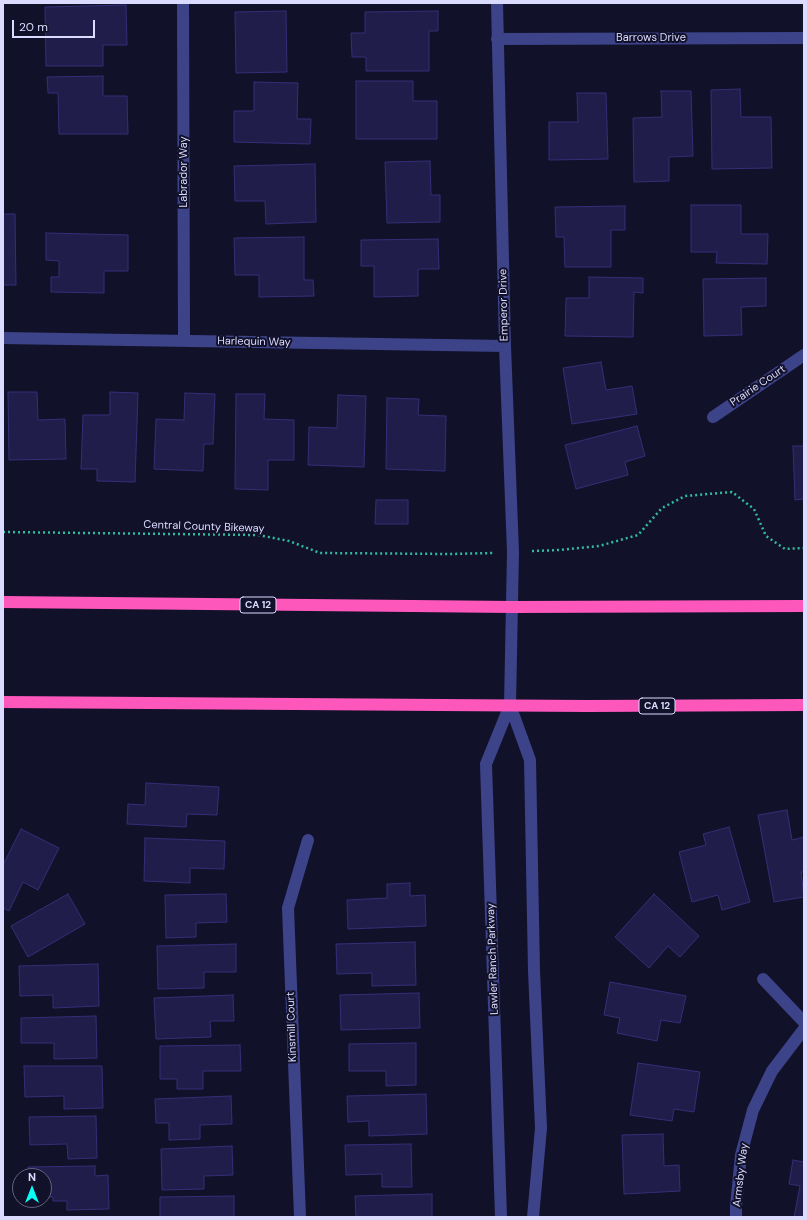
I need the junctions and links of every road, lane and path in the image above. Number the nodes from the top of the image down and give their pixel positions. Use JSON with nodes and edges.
{"nodes":[{"id":1,"x":183,"y":3,"type":"edge"},
{"id":2,"x":497,"y":3,"type":"edge"},
{"id":3,"x":804,"y":38,"type":"edge"},
{"id":4,"x":498,"y":39,"type":"junction"},
{"id":5,"x":3,"y":338,"type":"edge"},
{"id":6,"x":184,"y":341,"type":"junction"},
{"id":7,"x":505,"y":346,"type":"junction"},
{"id":8,"x":804,"y":355,"type":"edge"},
{"id":9,"x":713,"y":417,"type":"dead end"},
{"id":10,"x":3,"y":532,"type":"edge"},
{"id":11,"x":804,"y":548,"type":"edge"},
{"id":12,"x":560,"y":550,"type":"dead end"},
{"id":13,"x":450,"y":554,"type":"dead end"},
{"id":14,"x":3,"y":602,"type":"edge"},
{"id":15,"x":804,"y":606,"type":"edge"},
{"id":16,"x":513,"y":607,"type":"junction"},
{"id":17,"x":3,"y":702,"type":"edge"},
{"id":18,"x":510,"y":705,"type":"junction"},
{"id":19,"x":804,"y":705,"type":"edge"},
{"id":20,"x":308,"y":840,"type":"dead end"},
{"id":21,"x":763,"y":979,"type":"dead end"},
{"id":22,"x":804,"y":1022,"type":"edge"},
{"id":23,"x":804,"y":1029,"type":"edge"},
{"id":24,"x":300,"y":1217,"type":"edge"},
{"id":25,"x":501,"y":1217,"type":"edge"},
{"id":26,"x":533,"y":1217,"type":"edge"},
{"id":27,"x":736,"y":1217,"type":"edge"}],
"edges":[{"from":1,"to":6,"type":"street","name":"Labrador Way"},
{"from":2,"to":4,"type":"street","name":"Emperor Drive"},
{"from":3,"to":4,"type":"street","name":"Barrows Drive"},
{"from":4,"to":7,"type":"street","name":"Emperor Drive"},
{"from":5,"to":6,"type":"street","name":"Harlequin Way"},
{"from":6,"to":7,"type":"street","name":"Harlequin Way"},
{"from":7,"to":16,"type":"street","name":"Emperor Drive"},
{"from":8,"to":9,"type":"street","name":"Prairie Court"},
{"from":10,"to":13,"type":"path","name":"Central County Bikeway"},
{"from":11,"to":12,"type":"path"},
{"from":14,"to":16,"type":"highway","number":"CA 12"},
{"from":15,"to":16,"type":"highway","number":"CA 12"},
{"from":16,"to":18,"type":"street","name":"Lawler Ranch Parkway"},
{"from":17,"to":18,"type":"highway","number":"CA 12"},
{"from":18,"to":19,"type":"highway","number":"CA 12"},
{"from":18,"to":25,"type":"street","name":"Lawler Ranch Parkway"},
{"from":18,"to":26,"type":"street","name":"Lawler Ranch Parkway"},
{"from":20,"to":24,"type":"street","name":"Kinsmill Court"},
{"from":21,"to":22,"type":"street"},
{"from":23,"to":27,"type":"street","name":"Armsby Way"}]}
